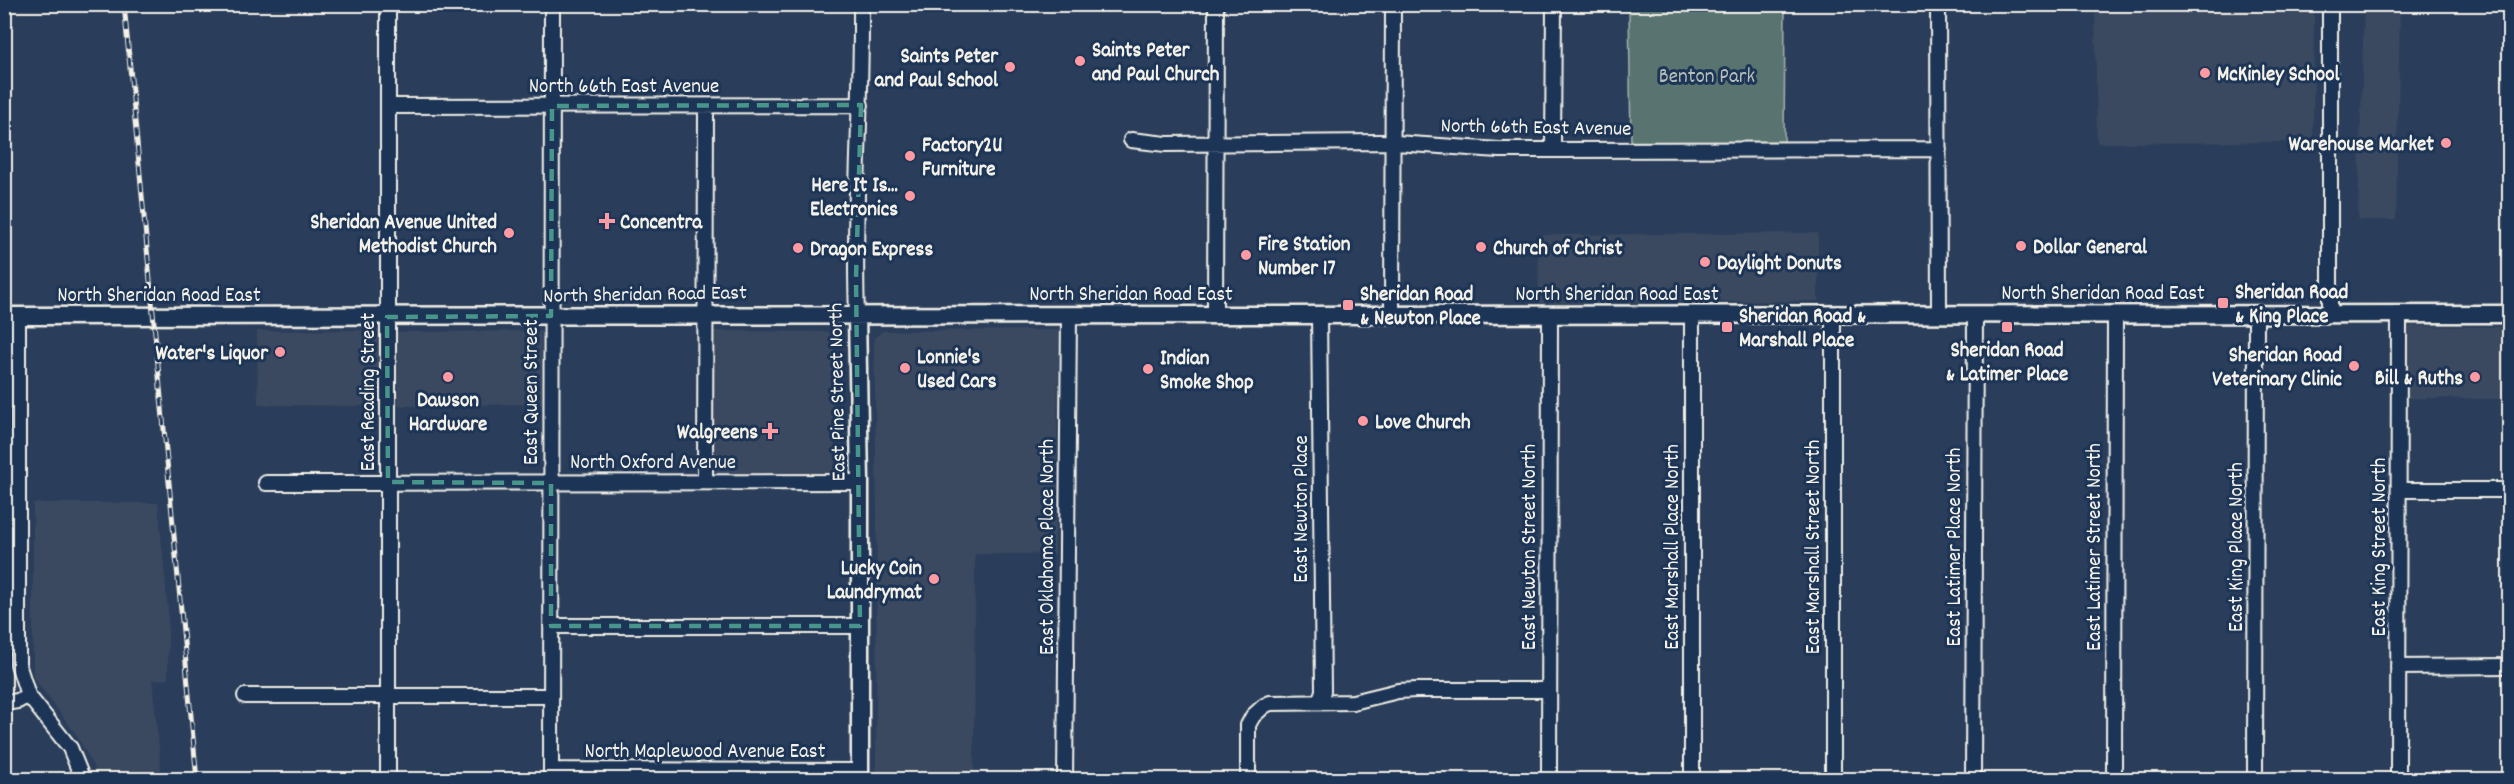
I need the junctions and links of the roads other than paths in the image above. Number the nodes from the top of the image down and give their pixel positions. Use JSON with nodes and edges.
{"nodes":[{"id":1,"x":388,"y":4,"type":"edge"},
{"id":2,"x":552,"y":4,"type":"edge"},
{"id":3,"x":861,"y":4,"type":"edge"},
{"id":4,"x":1216,"y":4,"type":"edge"},
{"id":5,"x":1393,"y":4,"type":"edge"},
{"id":6,"x":1554,"y":4,"type":"edge"},
{"id":7,"x":1938,"y":4,"type":"edge"},
{"id":8,"x":2330,"y":4,"type":"edge"},
{"id":9,"x":861,"y":105,"type":"junction"},
{"id":10,"x":388,"y":106,"type":"junction"},
{"id":11,"x":552,"y":106,"type":"junction"},
{"id":12,"x":706,"y":106,"type":"junction"},
{"id":13,"x":1131,"y":140,"type":"dead end"},
{"id":14,"x":1215,"y":143,"type":"junction"},
{"id":15,"x":1393,"y":144,"type":"junction"},
{"id":16,"x":1939,"y":149,"type":"junction"},
{"id":17,"x":1553,"y":150,"type":"junction"},
{"id":18,"x":2510,"y":314,"type":"edge"},
{"id":19,"x":705,"y":315,"type":"junction"},
{"id":20,"x":857,"y":315,"type":"junction"},
{"id":21,"x":1215,"y":315,"type":"junction"},
{"id":22,"x":1319,"y":315,"type":"junction"},
{"id":23,"x":1392,"y":315,"type":"junction"},
{"id":24,"x":1550,"y":315,"type":"junction"},
{"id":25,"x":1692,"y":315,"type":"junction"},
{"id":26,"x":1833,"y":315,"type":"junction"},
{"id":27,"x":1939,"y":315,"type":"junction"},
{"id":28,"x":1975,"y":315,"type":"junction"},
{"id":29,"x":2115,"y":315,"type":"junction"},
{"id":30,"x":2256,"y":315,"type":"junction"},
{"id":31,"x":2330,"y":315,"type":"junction"},
{"id":32,"x":2399,"y":315,"type":"junction"},
{"id":33,"x":11,"y":316,"type":"edge"},
{"id":34,"x":551,"y":316,"type":"junction"},
{"id":35,"x":1069,"y":316,"type":"junction"},
{"id":36,"x":387,"y":317,"type":"junction"},
{"id":37,"x":11,"y":428,"type":"edge"},
{"id":38,"x":388,"y":482,"type":"junction"},
{"id":39,"x":705,"y":482,"type":"junction"},
{"id":40,"x":860,"y":482,"type":"junction"},
{"id":41,"x":266,"y":483,"type":"dead end"},
{"id":42,"x":551,"y":483,"type":"junction"},
{"id":43,"x":2398,"y":490,"type":"junction"},
{"id":44,"x":2510,"y":490,"type":"edge"},
{"id":45,"x":11,"y":567,"type":"edge"},
{"id":46,"x":551,"y":626,"type":"junction"},
{"id":47,"x":860,"y":626,"type":"junction"},
{"id":48,"x":2398,"y":666,"type":"junction"},
{"id":49,"x":2510,"y":666,"type":"edge"},
{"id":50,"x":1548,"y":690,"type":"junction"},
{"id":51,"x":28,"y":694,"type":"junction"},
{"id":52,"x":388,"y":695,"type":"junction"},
{"id":53,"x":245,"y":696,"type":"dead end"},
{"id":54,"x":551,"y":696,"type":"junction"},
{"id":55,"x":1319,"y":702,"type":"junction"},
{"id":56,"x":4,"y":703,"type":"edge"},
{"id":57,"x":551,"y":775,"type":"edge"},
{"id":58,"x":860,"y":775,"type":"edge"},
{"id":59,"x":83,"y":780,"type":"edge"},
{"id":60,"x":388,"y":780,"type":"edge"},
{"id":61,"x":1065,"y":780,"type":"edge"},
{"id":62,"x":1248,"y":780,"type":"edge"},
{"id":63,"x":1549,"y":780,"type":"edge"},
{"id":64,"x":1692,"y":780,"type":"edge"},
{"id":65,"x":1833,"y":780,"type":"edge"},
{"id":66,"x":1973,"y":780,"type":"edge"},
{"id":67,"x":2114,"y":780,"type":"edge"},
{"id":68,"x":2255,"y":780,"type":"edge"},
{"id":69,"x":2398,"y":780,"type":"edge"}],
"edges":[{"from":1,"to":10,"type":"street","name":"East Reading Street"},
{"from":2,"to":11,"type":"street","name":"East Queen Street"},
{"from":3,"to":9,"type":"street","name":"East Pine Street North"},
{"from":4,"to":14,"type":"street"},
{"from":5,"to":15,"type":"street"},
{"from":6,"to":17,"type":"street"},
{"from":7,"to":16,"type":"street"},
{"from":8,"to":31,"type":"street"},
{"from":9,"to":12,"type":"street","name":"North 66th East Avenue"},
{"from":9,"to":20,"type":"street","name":"East Pine Street North"},
{"from":10,"to":11,"type":"street","name":"North 66th East Avenue"},
{"from":10,"to":36,"type":"street","name":"East Reading Street"},
{"from":11,"to":12,"type":"street","name":"North 66th East Avenue"},
{"from":11,"to":34,"type":"street","name":"East Queen Street"},
{"from":12,"to":19,"type":"street"},
{"from":13,"to":14,"type":"street","name":"North 66th East Avenue"},
{"from":14,"to":15,"type":"street","name":"North 66th East Avenue"},
{"from":14,"to":21,"type":"street"},
{"from":15,"to":17,"type":"street","name":"North 66th East Avenue"},
{"from":15,"to":23,"type":"street"},
{"from":16,"to":17,"type":"street","name":"North 66th East Avenue"},
{"from":16,"to":27,"type":"street"},
{"from":18,"to":32,"type":"main road","name":"North Sheridan Road East"},
{"from":19,"to":20,"type":"main road","name":"North Sheridan Road East"},
{"from":19,"to":34,"type":"main road","name":"North Sheridan Road East"},
{"from":19,"to":39,"type":"street"},
{"from":20,"to":35,"type":"main road","name":"North Sheridan Road East"},
{"from":20,"to":40,"type":"main road","name":"East Pine Street North"},
{"from":21,"to":22,"type":"main road","name":"North Sheridan Road East"},
{"from":21,"to":35,"type":"main road","name":"North Sheridan Road East"},
{"from":22,"to":23,"type":"main road","name":"North Sheridan Road East"},
{"from":22,"to":55,"type":"street","name":"East Newton Place"},
{"from":23,"to":24,"type":"main road","name":"North Sheridan Road East"},
{"from":24,"to":25,"type":"main road","name":"North Sheridan Road East"},
{"from":24,"to":50,"type":"street","name":"East Newton Street North"},
{"from":25,"to":26,"type":"main road","name":"North Sheridan Road East"},
{"from":25,"to":64,"type":"street","name":"East Marshall Place North"},
{"from":26,"to":27,"type":"main road","name":"North Sheridan Road East"},
{"from":26,"to":65,"type":"street","name":"East Marshall Street North"},
{"from":27,"to":28,"type":"main road","name":"North Sheridan Road East"},
{"from":28,"to":29,"type":"main road","name":"North Sheridan Road East"},
{"from":28,"to":66,"type":"street","name":"East Latimer Place North"},
{"from":29,"to":30,"type":"main road","name":"North Sheridan Road East"},
{"from":29,"to":67,"type":"street","name":"East Latimer Street North"},
{"from":30,"to":31,"type":"main road","name":"North Sheridan Road East"},
{"from":30,"to":68,"type":"street","name":"East King Place North"},
{"from":31,"to":32,"type":"main road","name":"North Sheridan Road East"},
{"from":32,"to":43,"type":"street","name":"East King Street North"},
{"from":33,"to":36,"type":"main road","name":"North Sheridan Road East"},
{"from":33,"to":37,"type":"street"},
{"from":34,"to":36,"type":"main road","name":"North Sheridan Road East"},
{"from":34,"to":42,"type":"street","name":"East Queen Street"},
{"from":35,"to":61,"type":"street","name":"East Oklahoma Place North"},
{"from":36,"to":38,"type":"street","name":"East Reading Street"},
{"from":37,"to":45,"type":"street"},
{"from":38,"to":41,"type":"street","name":"North Oxford Avenue"},
{"from":38,"to":42,"type":"street","name":"North Oxford Avenue"},
{"from":38,"to":52,"type":"street","name":"East Reading Street"},
{"from":39,"to":40,"type":"street","name":"North Oxford Avenue"},
{"from":39,"to":42,"type":"street","name":"North Oxford Avenue"},
{"from":40,"to":47,"type":"main road","name":"East Pine Street North"},
{"from":42,"to":46,"type":"street","name":"East Queen Street"},
{"from":43,"to":44,"type":"street"},
{"from":43,"to":48,"type":"street","name":"East King Street North"},
{"from":45,"to":51,"type":"street"},
{"from":46,"to":47,"type":"street"},
{"from":46,"to":54,"type":"street","name":"East Queen Street"},
{"from":47,"to":58,"type":"main road","name":"East Pine Street North"},
{"from":48,"to":49,"type":"street"},
{"from":48,"to":69,"type":"street","name":"East King Street North"},
{"from":50,"to":55,"type":"street"},
{"from":50,"to":63,"type":"street","name":"East Newton Street North"},
{"from":51,"to":56,"type":"street"},
{"from":51,"to":59,"type":"street"},
{"from":52,"to":53,"type":"street"},
{"from":52,"to":54,"type":"street"},
{"from":52,"to":60,"type":"street","name":"East Reading Street"},
{"from":54,"to":57,"type":"street","name":"East Queen Street"},
{"from":55,"to":62,"type":"street"},
{"from":57,"to":58,"type":"street","name":"North Maplewood Avenue East"}]}
